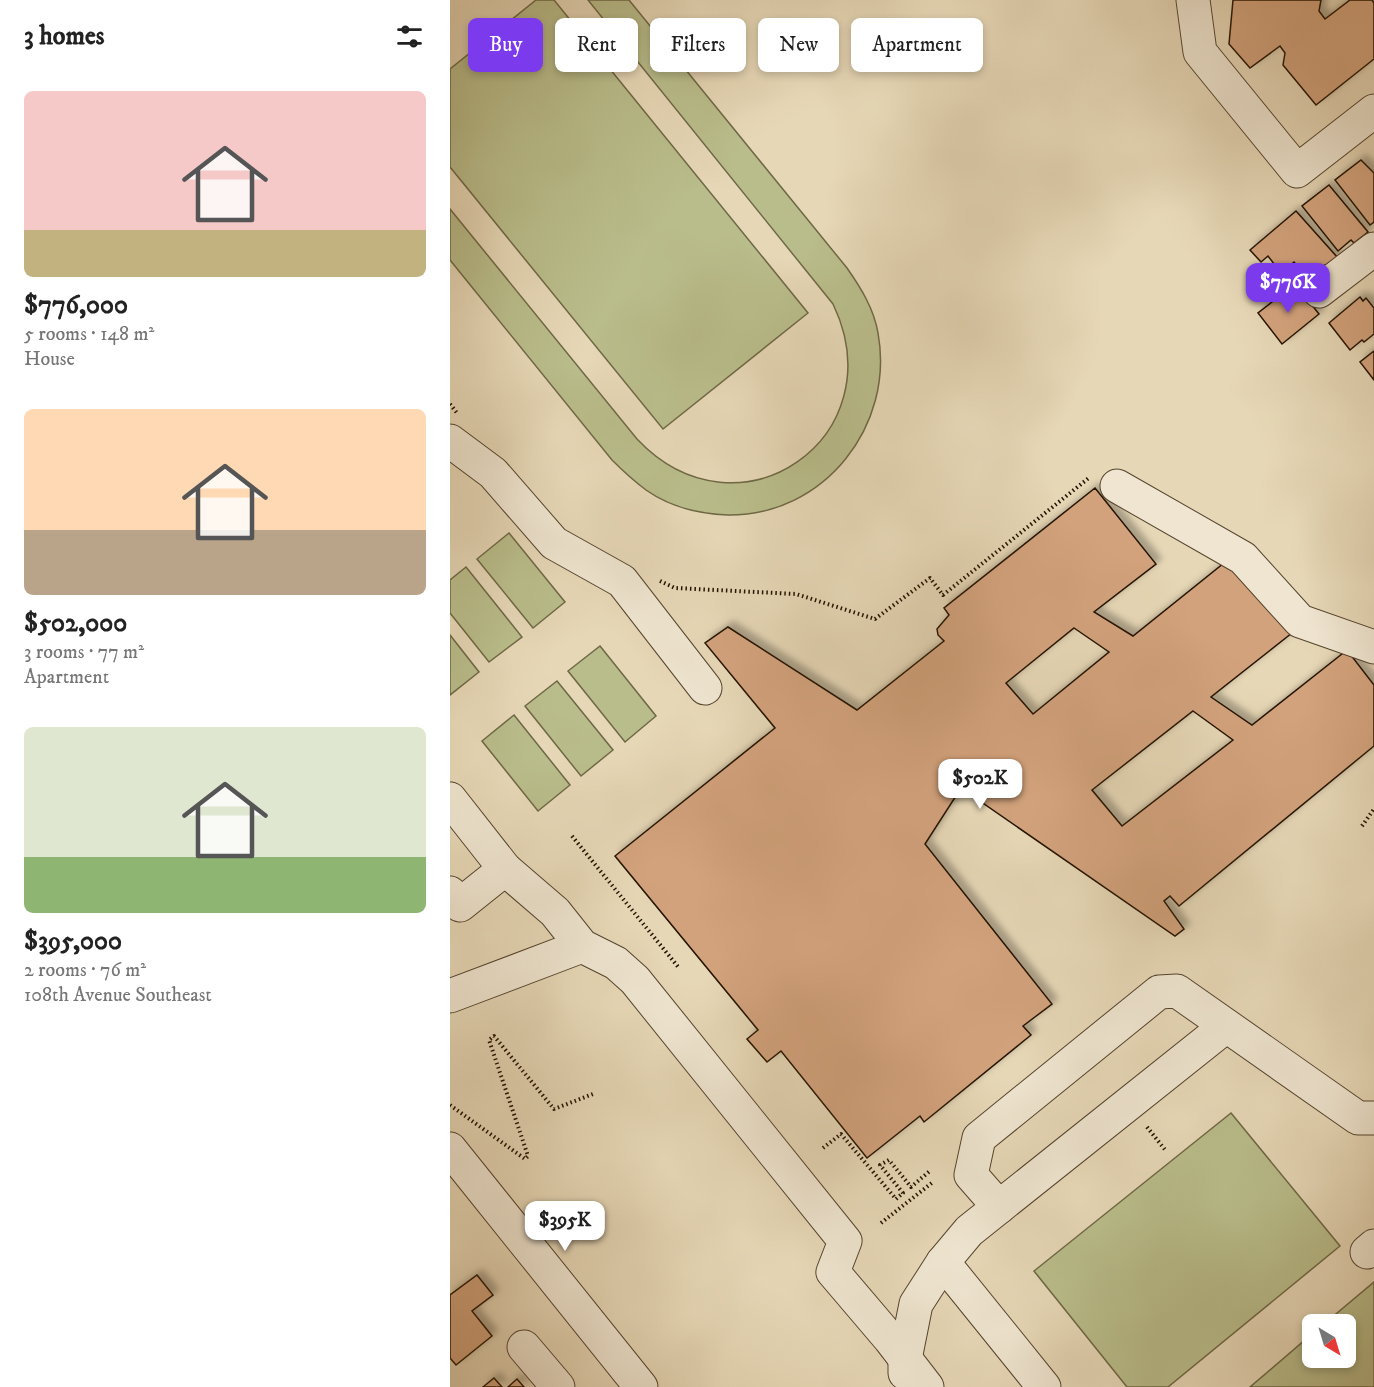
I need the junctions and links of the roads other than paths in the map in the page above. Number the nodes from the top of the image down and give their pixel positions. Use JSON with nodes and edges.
{"nodes":[{"id":1,"x":1193,"y":0,"type":"edge"},
{"id":2,"x":1374,"y":111,"type":"edge"},
{"id":3,"x":1374,"y":249,"type":"edge"},
{"id":4,"x":1319,"y":291,"type":"dead end"},
{"id":5,"x":457,"y":430,"type":"edge"},
{"id":6,"x":1118,"y":486,"type":"road end"},
{"id":7,"x":1374,"y":647,"type":"edge"},
{"id":8,"x":705,"y":688,"type":"dead end"},
{"id":9,"x":450,"y":799,"type":"edge"},
{"id":10,"x":505,"y":869,"type":"junction"},
{"id":11,"x":450,"y":893,"type":"edge"},
{"id":12,"x":582,"y":946,"type":"junction"},
{"id":13,"x":450,"y":996,"type":"edge"},
{"id":14,"x":1226,"y":1026,"type":"junction"},
{"id":15,"x":1374,"y":1118,"type":"edge"},
{"id":16,"x":450,"y":1149,"type":"edge"},
{"id":17,"x":999,"y":1207,"type":"junction"},
{"id":18,"x":943,"y":1262,"type":"junction"},
{"id":19,"x":524,"y":1347,"type":"dead end"},
{"id":20,"x":905,"y":1373,"type":"edge"},
{"id":21,"x":558,"y":1387,"type":"edge"},
{"id":22,"x":641,"y":1387,"type":"edge"},
{"id":23,"x":927,"y":1387,"type":"edge"},
{"id":24,"x":1044,"y":1387,"type":"edge"}],
"edges":[{"from":1,"to":2,"type":"street"},
{"from":3,"to":4,"type":"street"},
{"from":5,"to":8,"type":"street"},
{"from":6,"to":7,"type":"street"},
{"from":9,"to":10,"type":"street"},
{"from":10,"to":11,"type":"street"},
{"from":10,"to":12,"type":"street"},
{"from":12,"to":13,"type":"street"},
{"from":12,"to":20,"type":"street"},
{"from":14,"to":15,"type":"street"},
{"from":14,"to":17,"type":"street"},
{"from":14,"to":17,"type":"street"},
{"from":16,"to":22,"type":"street"},
{"from":17,"to":18,"type":"street"},
{"from":18,"to":20,"type":"street"},
{"from":18,"to":24,"type":"street"},
{"from":19,"to":21,"type":"street"},
{"from":20,"to":23,"type":"street"}]}
